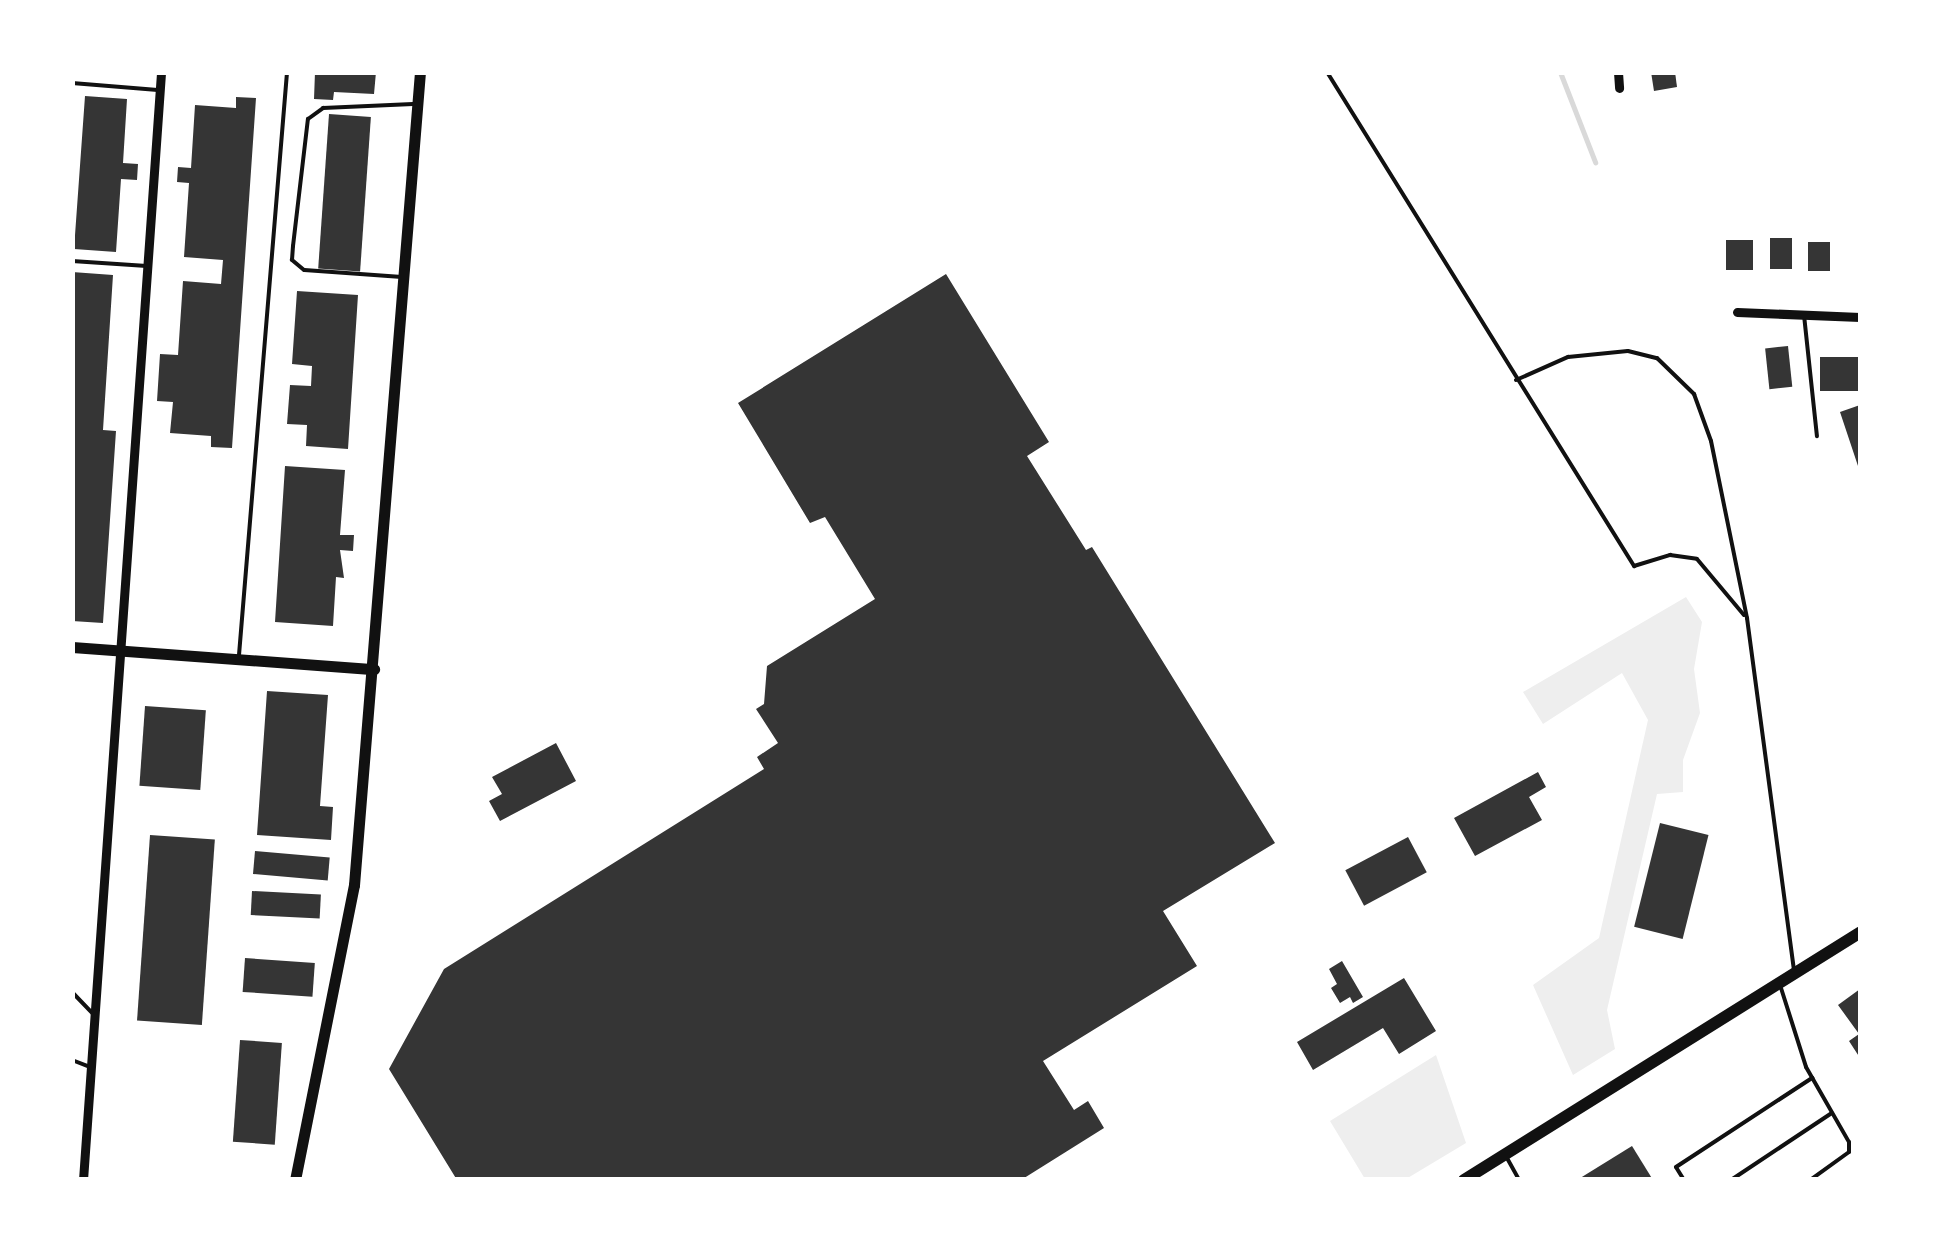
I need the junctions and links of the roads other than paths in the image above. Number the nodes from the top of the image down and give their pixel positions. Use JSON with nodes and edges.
{"nodes":[{"id":1,"x":162,"y":72,"type":"edge"},
{"id":2,"x":287,"y":72,"type":"edge"},
{"id":3,"x":420,"y":72,"type":"edge"},
{"id":4,"x":1326,"y":72,"type":"edge"},
{"id":5,"x":1618,"y":72,"type":"edge"},
{"id":6,"x":72,"y":83,"type":"edge"},
{"id":7,"x":1619,"y":88,"type":"dead end"},
{"id":8,"x":160,"y":90,"type":"junction"},
{"id":9,"x":418,"y":104,"type":"junction"},
{"id":10,"x":72,"y":261,"type":"edge"},
{"id":11,"x":147,"y":266,"type":"junction"},
{"id":12,"x":403,"y":277,"type":"junction"},
{"id":13,"x":1737,"y":312,"type":"dead end"},
{"id":14,"x":1804,"y":315,"type":"junction"},
{"id":15,"x":1860,"y":317,"type":"edge"},
{"id":16,"x":1516,"y":380,"type":"junction"},
{"id":17,"x":1817,"y":436,"type":"dead end"},
{"id":18,"x":1747,"y":618,"type":"junction"},
{"id":19,"x":72,"y":648,"type":"edge"},
{"id":20,"x":118,"y":651,"type":"junction"},
{"id":21,"x":238,"y":660,"type":"junction"},
{"id":22,"x":374,"y":669,"type":"junction"},
{"id":23,"x":1860,"y":933,"type":"edge"},
{"id":24,"x":1795,"y":974,"type":"junction"},
{"id":25,"x":1779,"y":984,"type":"junction"},
{"id":26,"x":72,"y":992,"type":"edge"},
{"id":27,"x":94,"y":1015,"type":"junction"},
{"id":28,"x":72,"y":1060,"type":"edge"},
{"id":29,"x":90,"y":1067,"type":"junction"},
{"id":30,"x":1812,"y":1078,"type":"junction"},
{"id":31,"x":1832,"y":1113,"type":"junction"},
{"id":32,"x":72,"y":1142,"type":"edge"},
{"id":33,"x":85,"y":1142,"type":"junction"},
{"id":34,"x":1504,"y":1154,"type":"junction"},
{"id":35,"x":83,"y":1180,"type":"edge"},
{"id":36,"x":294,"y":1180,"type":"edge"},
{"id":37,"x":1464,"y":1180,"type":"edge"},
{"id":38,"x":1519,"y":1180,"type":"edge"},
{"id":39,"x":1684,"y":1180,"type":"edge"},
{"id":40,"x":1732,"y":1180,"type":"edge"},
{"id":41,"x":1810,"y":1180,"type":"edge"}],
"edges":[{"from":1,"to":8,"type":"street"},
{"from":2,"to":21,"type":"lane"},
{"from":3,"to":9,"type":"street"},
{"from":4,"to":16,"type":"lane"},
{"from":5,"to":7,"type":"street"},
{"from":6,"to":8,"type":"lane"},
{"from":8,"to":11,"type":"street"},
{"from":9,"to":12,"type":"street"},
{"from":9,"to":12,"type":"lane"},
{"from":10,"to":11,"type":"lane"},
{"from":11,"to":20,"type":"street"},
{"from":12,"to":22,"type":"street"},
{"from":13,"to":14,"type":"street"},
{"from":14,"to":15,"type":"street"},
{"from":14,"to":17,"type":"lane"},
{"from":16,"to":18,"type":"lane"},
{"from":16,"to":18,"type":"lane"},
{"from":18,"to":24,"type":"lane"},
{"from":19,"to":20,"type":"street"},
{"from":20,"to":21,"type":"street"},
{"from":20,"to":27,"type":"street"},
{"from":21,"to":22,"type":"street"},
{"from":22,"to":36,"type":"street"},
{"from":23,"to":24,"type":"main road"},
{"from":24,"to":25,"type":"main road"},
{"from":25,"to":30,"type":"lane"},
{"from":25,"to":34,"type":"main road"},
{"from":26,"to":27,"type":"lane"},
{"from":27,"to":29,"type":"street"},
{"from":28,"to":29,"type":"lane"},
{"from":29,"to":33,"type":"street"},
{"from":30,"to":31,"type":"lane"},
{"from":30,"to":39,"type":"lane"},
{"from":31,"to":40,"type":"lane"},
{"from":31,"to":41,"type":"lane"},
{"from":32,"to":33,"type":"lane"},
{"from":33,"to":35,"type":"street"},
{"from":34,"to":37,"type":"main road"},
{"from":34,"to":38,"type":"lane"}]}
